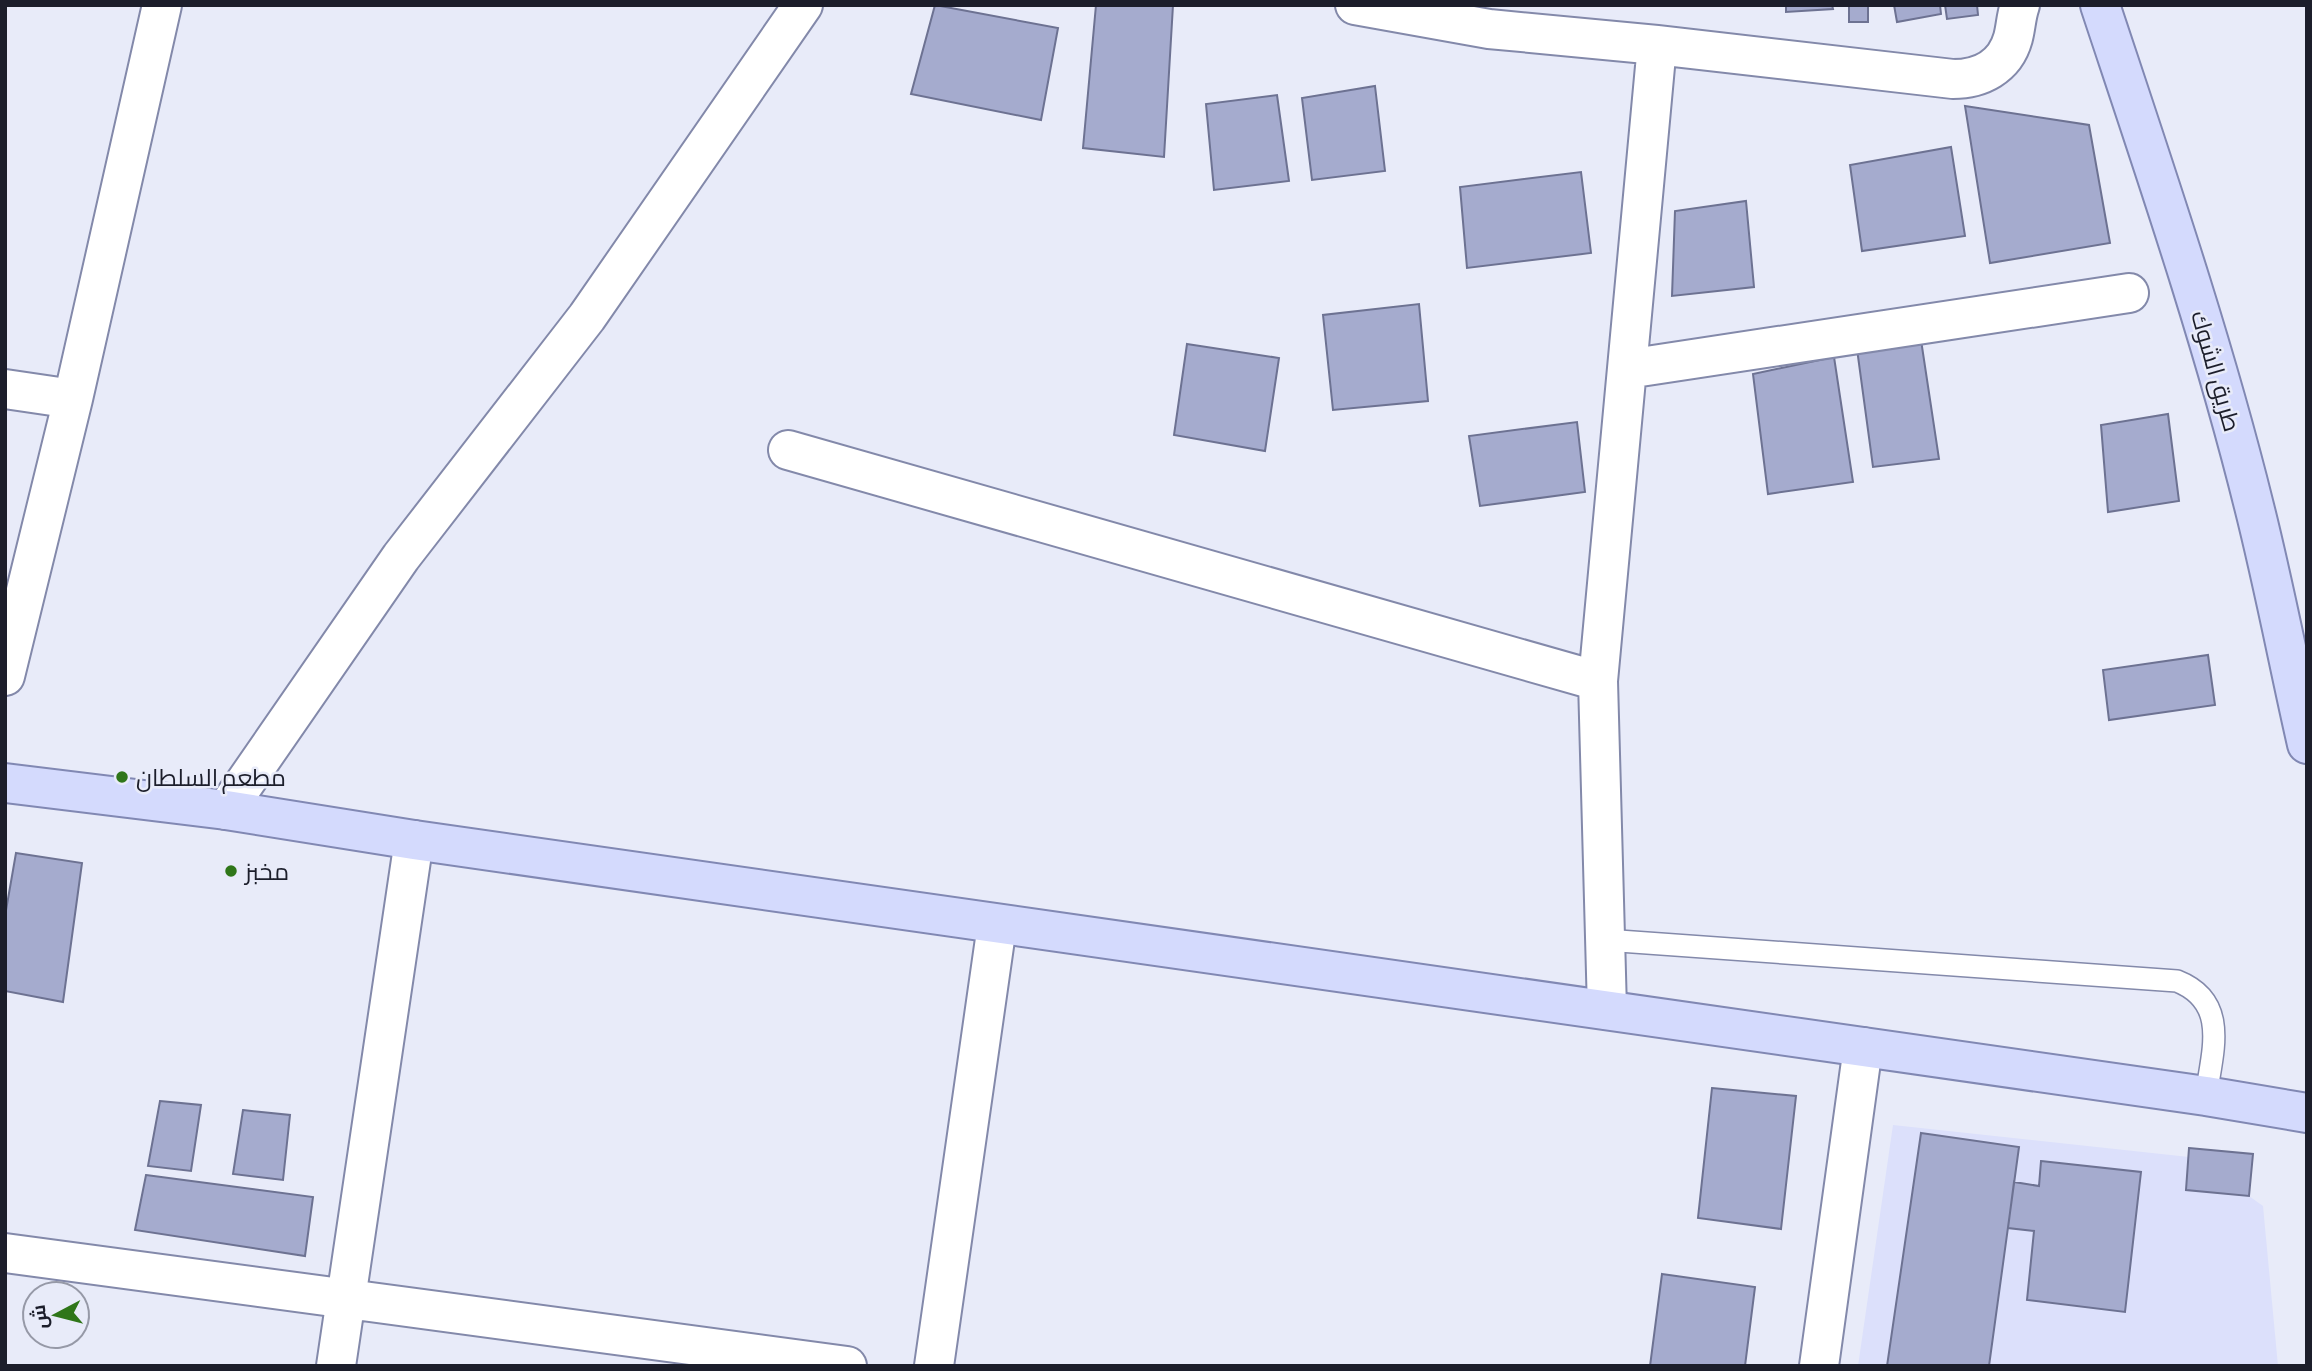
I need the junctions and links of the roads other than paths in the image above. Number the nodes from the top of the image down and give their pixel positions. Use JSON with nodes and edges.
{"nodes":[{"id":1,"x":162,"y":5,"type":"edge"},
{"id":2,"x":803,"y":5,"type":"edge"},
{"id":3,"x":1355,"y":5,"type":"edge"},
{"id":4,"x":2020,"y":5,"type":"edge"},
{"id":5,"x":2100,"y":5,"type":"edge"},
{"id":6,"x":1489,"y":17,"type":"edge"},
{"id":7,"x":1657,"y":45,"type":"junction"},
{"id":8,"x":2129,"y":293,"type":"dead end"},
{"id":9,"x":1627,"y":369,"type":"junction"},
{"id":10,"x":5,"y":389,"type":"edge"},
{"id":11,"x":73,"y":399,"type":"junction"},
{"id":12,"x":788,"y":450,"type":"dead end"},
{"id":13,"x":5,"y":676,"type":"edge"},
{"id":14,"x":1598,"y":681,"type":"junction"},
{"id":15,"x":2307,"y":744,"type":"edge"},
{"id":16,"x":5,"y":783,"type":"edge"},
{"id":17,"x":226,"y":810,"type":"junction"},
{"id":18,"x":414,"y":840,"type":"junction"},
{"id":19,"x":997,"y":925,"type":"junction"},
{"id":20,"x":1605,"y":940,"type":"junction"},
{"id":21,"x":1607,"y":1010,"type":"junction"},
{"id":22,"x":1863,"y":1047,"type":"junction"},
{"id":23,"x":2206,"y":1096,"type":"junction"},
{"id":24,"x":2307,"y":1113,"type":"edge"},
{"id":25,"x":5,"y":1253,"type":"edge"},
{"id":26,"x":346,"y":1299,"type":"junction"},
{"id":27,"x":336,"y":1366,"type":"edge"},
{"id":28,"x":846,"y":1366,"type":"edge"},
{"id":29,"x":934,"y":1366,"type":"edge"},
{"id":30,"x":1819,"y":1366,"type":"edge"}],
"edges":[{"from":1,"to":11,"type":"street"},
{"from":2,"to":17,"type":"street"},
{"from":3,"to":6,"type":"street"},
{"from":4,"to":7,"type":"street"},
{"from":5,"to":15,"type":"main road","name":"طريق الشوك"},
{"from":6,"to":7,"type":"street"},
{"from":7,"to":9,"type":"street"},
{"from":8,"to":9,"type":"street"},
{"from":9,"to":14,"type":"street"},
{"from":10,"to":11,"type":"street"},
{"from":11,"to":13,"type":"street"},
{"from":12,"to":14,"type":"street"},
{"from":14,"to":20,"type":"street"},
{"from":16,"to":17,"type":"main road"},
{"from":17,"to":18,"type":"main road"},
{"from":18,"to":19,"type":"main road"},
{"from":18,"to":26,"type":"street"},
{"from":19,"to":21,"type":"main road"},
{"from":19,"to":29,"type":"street"},
{"from":20,"to":21,"type":"street"},
{"from":20,"to":23,"type":"lane"},
{"from":21,"to":22,"type":"main road"},
{"from":22,"to":23,"type":"main road"},
{"from":22,"to":30,"type":"street"},
{"from":23,"to":24,"type":"main road"},
{"from":25,"to":26,"type":"street"},
{"from":26,"to":27,"type":"street"},
{"from":26,"to":28,"type":"street"}]}
